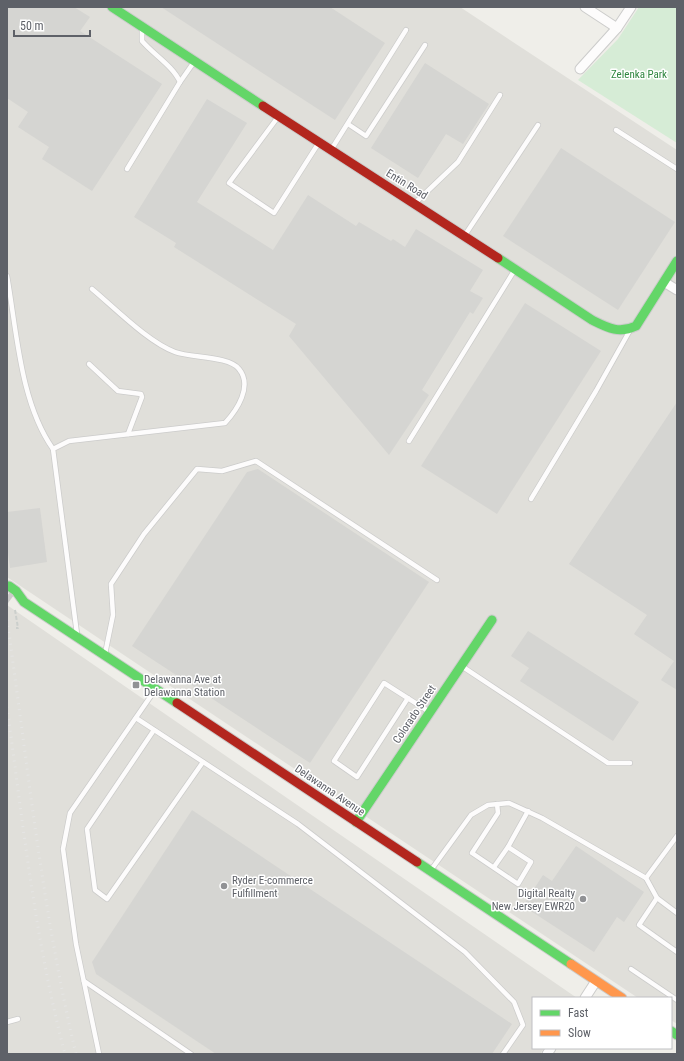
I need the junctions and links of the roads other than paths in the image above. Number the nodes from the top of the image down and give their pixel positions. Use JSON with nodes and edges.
{"nodes":[{"id":1,"x":112,"y":7,"type":"edge"},
{"id":2,"x":585,"y":7,"type":"edge"},
{"id":3,"x":631,"y":7,"type":"edge"},
{"id":4,"x":142,"y":27,"type":"junction"},
{"id":5,"x":617,"y":28,"type":"junction"},
{"id":6,"x":406,"y":30,"type":"dead end"},
{"id":7,"x":425,"y":46,"type":"dead end"},
{"id":8,"x":194,"y":62,"type":"junction"},
{"id":9,"x":580,"y":69,"type":"dead end"},
{"id":10,"x":180,"y":82,"type":"junction"},
{"id":11,"x":500,"y":95,"type":"dead end"},
{"id":12,"x":278,"y":116,"type":"junction"},
{"id":13,"x":348,"y":124,"type":"junction"},
{"id":14,"x":538,"y":125,"type":"dead end"},
{"id":15,"x":616,"y":130,"type":"dead end"},
{"id":16,"x":319,"y":143,"type":"junction"},
{"id":17,"x":330,"y":150,"type":"junction"},
{"id":18,"x":127,"y":169,"type":"dead end"},
{"id":19,"x":677,"y":169,"type":"edge"},
{"id":20,"x":415,"y":203,"type":"junction"},
{"id":21,"x":464,"y":236,"type":"junction"},
{"id":22,"x":677,"y":261,"type":"edge"},
{"id":23,"x":515,"y":269,"type":"junction"},
{"id":24,"x":7,"y":276,"type":"edge"},
{"id":25,"x":664,"y":282,"type":"junction"},
{"id":26,"x":92,"y":289,"type":"dead end"},
{"id":27,"x":677,"y":290,"type":"edge"},
{"id":28,"x":631,"y":329,"type":"junction"},
{"id":29,"x":89,"y":364,"type":"dead end"},
{"id":30,"x":128,"y":434,"type":"junction"},
{"id":31,"x":409,"y":441,"type":"dead end"},
{"id":32,"x":53,"y":449,"type":"junction"},
{"id":33,"x":530,"y":499,"type":"dead end"},
{"id":34,"x":437,"y":580,"type":"dead end"},
{"id":35,"x":9,"y":586,"type":"dead end"},
{"id":36,"x":24,"y":602,"type":"junction"},
{"id":37,"x":13,"y":603,"type":"road end"},
{"id":38,"x":492,"y":620,"type":"dead end"},
{"id":39,"x":78,"y":637,"type":"junction"},
{"id":40,"x":105,"y":655,"type":"junction"},
{"id":41,"x":461,"y":666,"type":"junction"},
{"id":42,"x":156,"y":689,"type":"junction"},
{"id":43,"x":408,"y":698,"type":"junction"},
{"id":44,"x":430,"y":712,"type":"junction"},
{"id":45,"x":136,"y":718,"type":"junction"},
{"id":46,"x":154,"y":730,"type":"junction"},
{"id":47,"x":203,"y":762,"type":"junction"},
{"id":48,"x":630,"y":763,"type":"dead end"},
{"id":49,"x":497,"y":804,"type":"junction"},
{"id":50,"x":528,"y":812,"type":"junction"},
{"id":51,"x":356,"y":822,"type":"junction"},
{"id":52,"x":677,"y":836,"type":"edge"},
{"id":53,"x":508,"y":847,"type":"junction"},
{"id":54,"x":494,"y":867,"type":"junction"},
{"id":55,"x":430,"y":871,"type":"junction"},
{"id":56,"x":646,"y":878,"type":"junction"},
{"id":57,"x":657,"y":898,"type":"junction"},
{"id":58,"x":677,"y":913,"type":"edge"},
{"id":59,"x":677,"y":952,"type":"edge"},
{"id":60,"x":631,"y":969,"type":"dead end"},
{"id":61,"x":84,"y":981,"type":"junction"},
{"id":62,"x":596,"y":981,"type":"junction"},
{"id":63,"x":586,"y":997,"type":"edge"},
{"id":64,"x":620,"y":997,"type":"edge"},
{"id":65,"x":677,"y":1000,"type":"edge"},
{"id":66,"x":18,"y":1019,"type":"dead end"},
{"id":67,"x":7,"y":1022,"type":"edge"},
{"id":68,"x":99,"y":1054,"type":"edge"},
{"id":69,"x":191,"y":1054,"type":"edge"},
{"id":70,"x":503,"y":1054,"type":"edge"}],
"edges":[{"from":1,"to":4,"type":"street","name":"Entin Road"},
{"from":2,"to":5,"type":"street"},
{"from":3,"to":5,"type":"street"},
{"from":4,"to":8,"type":"street","name":"Entin Road"},
{"from":4,"to":10,"type":"lane"},
{"from":5,"to":9,"type":"street"},
{"from":6,"to":13,"type":"lane"},
{"from":7,"to":13,"type":"lane"},
{"from":8,"to":10,"type":"lane"},
{"from":8,"to":12,"type":"street","name":"Entin Road"},
{"from":10,"to":18,"type":"lane"},
{"from":11,"to":20,"type":"lane"},
{"from":12,"to":16,"type":"street","name":"Entin Road"},
{"from":12,"to":16,"type":"lane"},
{"from":13,"to":17,"type":"lane"},
{"from":14,"to":21,"type":"lane"},
{"from":15,"to":19,"type":"lane"},
{"from":16,"to":17,"type":"street","name":"Entin Road"},
{"from":17,"to":20,"type":"street","name":"Entin Road"},
{"from":20,"to":21,"type":"street","name":"Entin Road"},
{"from":21,"to":23,"type":"street","name":"Entin Road"},
{"from":22,"to":25,"type":"street"},
{"from":23,"to":28,"type":"street","name":"Entin Road"},
{"from":23,"to":31,"type":"lane"},
{"from":24,"to":32,"type":"lane"},
{"from":25,"to":27,"type":"street"},
{"from":25,"to":28,"type":"street"},
{"from":26,"to":30,"type":"lane"},
{"from":28,"to":33,"type":"lane"},
{"from":29,"to":30,"type":"lane"},
{"from":30,"to":32,"type":"lane"},
{"from":32,"to":39,"type":"lane"},
{"from":34,"to":40,"type":"lane"},
{"from":35,"to":36,"type":"street","name":"Delawanna Avenue"},
{"from":36,"to":37,"type":"street","name":"Delawanna Avenue"},
{"from":36,"to":39,"type":"street","name":"Delawanna Avenue"},
{"from":38,"to":41,"type":"street","name":"Colorado Street"},
{"from":39,"to":40,"type":"street","name":"Delawanna Avenue"},
{"from":40,"to":42,"type":"street","name":"Delawanna Avenue"},
{"from":41,"to":44,"type":"street","name":"Colorado Street"},
{"from":41,"to":48,"type":"lane"},
{"from":42,"to":45,"type":"lane"},
{"from":42,"to":51,"type":"street","name":"Delawanna Avenue"},
{"from":43,"to":43,"type":"lane"},
{"from":43,"to":44,"type":"lane"},
{"from":44,"to":51,"type":"street","name":"Colorado Street"},
{"from":45,"to":46,"type":"lane"},
{"from":45,"to":61,"type":"lane"},
{"from":46,"to":47,"type":"lane"},
{"from":46,"to":47,"type":"lane"},
{"from":47,"to":70,"type":"lane"},
{"from":49,"to":50,"type":"lane"},
{"from":49,"to":54,"type":"lane"},
{"from":49,"to":55,"type":"lane"},
{"from":50,"to":53,"type":"lane"},
{"from":50,"to":56,"type":"lane"},
{"from":51,"to":55,"type":"street","name":"Delawanna Avenue"},
{"from":52,"to":56,"type":"lane"},
{"from":53,"to":54,"type":"lane"},
{"from":53,"to":54,"type":"lane"},
{"from":55,"to":62,"type":"street","name":"Delawanna Avenue"},
{"from":56,"to":57,"type":"lane"},
{"from":57,"to":58,"type":"lane"},
{"from":57,"to":59,"type":"lane"},
{"from":60,"to":65,"type":"lane"},
{"from":61,"to":68,"type":"lane"},
{"from":61,"to":69,"type":"lane"},
{"from":62,"to":63,"type":"street"},
{"from":62,"to":64,"type":"street","name":"Delawanna Avenue"},
{"from":66,"to":67,"type":"lane"}]}
